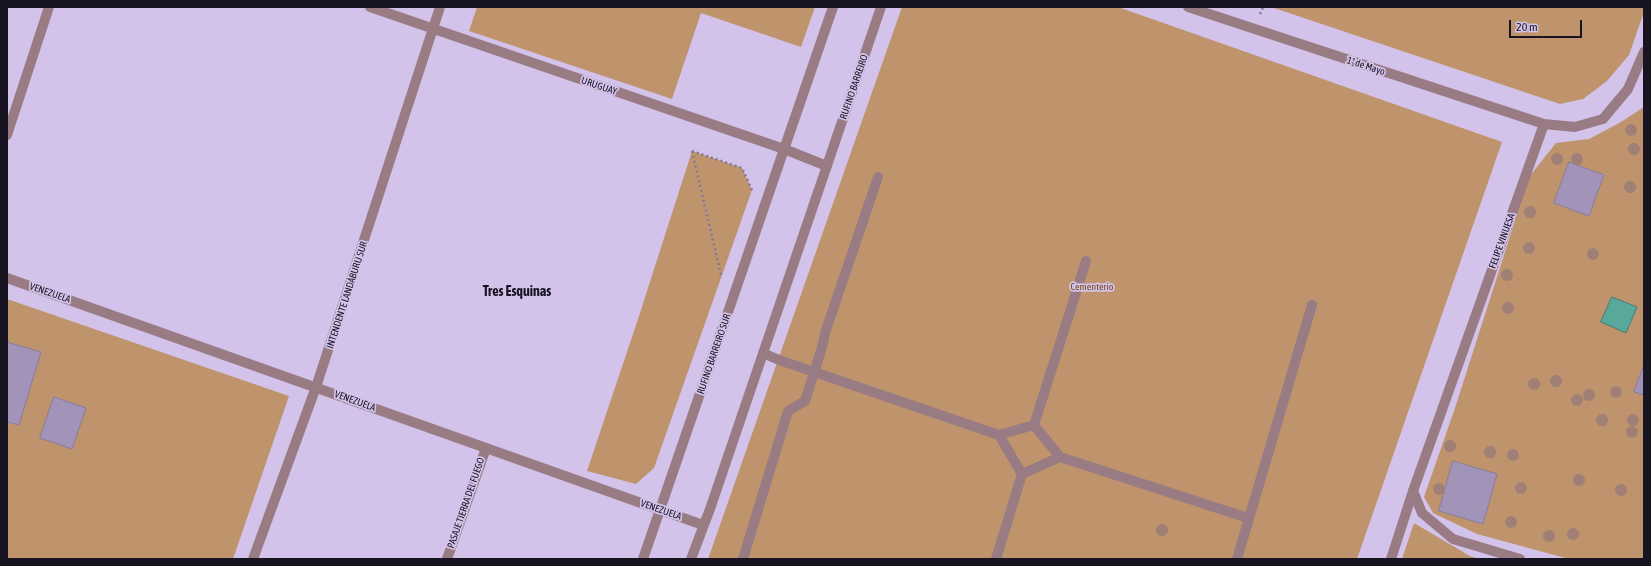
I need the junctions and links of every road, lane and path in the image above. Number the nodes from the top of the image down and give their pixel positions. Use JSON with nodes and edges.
{"nodes":[{"id":1,"x":49,"y":7,"type":"edge"},
{"id":2,"x":370,"y":7,"type":"edge"},
{"id":3,"x":440,"y":7,"type":"edge"},
{"id":4,"x":833,"y":7,"type":"edge"},
{"id":5,"x":881,"y":7,"type":"edge"},
{"id":6,"x":1188,"y":7,"type":"edge"},
{"id":7,"x":433,"y":29,"type":"junction"},
{"id":8,"x":1644,"y":52,"type":"edge"},
{"id":9,"x":1544,"y":124,"type":"junction"},
{"id":10,"x":7,"y":135,"type":"edge"},
{"id":11,"x":784,"y":149,"type":"junction"},
{"id":12,"x":827,"y":166,"type":"junction"},
{"id":13,"x":878,"y":177,"type":"dead end"},
{"id":14,"x":749,"y":197,"type":"dead end"},
{"id":15,"x":1086,"y":261,"type":"dead end"},
{"id":16,"x":724,"y":269,"type":"dead end"},
{"id":17,"x":7,"y":278,"type":"edge"},
{"id":18,"x":1312,"y":305,"type":"dead end"},
{"id":19,"x":763,"y":353,"type":"junction"},
{"id":20,"x":815,"y":372,"type":"junction"},
{"id":21,"x":316,"y":387,"type":"junction"},
{"id":22,"x":1034,"y":425,"type":"junction"},
{"id":23,"x":998,"y":435,"type":"junction"},
{"id":24,"x":486,"y":448,"type":"junction"},
{"id":25,"x":1060,"y":457,"type":"junction"},
{"id":26,"x":1022,"y":474,"type":"junction"},
{"id":27,"x":1413,"y":491,"type":"junction"},
{"id":28,"x":661,"y":510,"type":"junction"},
{"id":29,"x":1248,"y":518,"type":"junction"},
{"id":30,"x":703,"y":525,"type":"junction"},
{"id":31,"x":253,"y":559,"type":"edge"},
{"id":32,"x":447,"y":559,"type":"edge"},
{"id":33,"x":643,"y":559,"type":"edge"},
{"id":34,"x":691,"y":559,"type":"edge"},
{"id":35,"x":744,"y":559,"type":"edge"},
{"id":36,"x":996,"y":559,"type":"edge"},
{"id":37,"x":1237,"y":559,"type":"edge"},
{"id":38,"x":1391,"y":559,"type":"edge"},
{"id":39,"x":1520,"y":559,"type":"edge"}],
"edges":[{"from":1,"to":10,"type":"street"},
{"from":2,"to":7,"type":"street","name":"URUGUAY"},
{"from":3,"to":7,"type":"street","name":"INTENDENTE LANDÁBURU SUR"},
{"from":4,"to":11,"type":"street"},
{"from":5,"to":12,"type":"street","name":"RUFINO BARREIRO"},
{"from":6,"to":9,"type":"street","name":"1º de Mayo"},
{"from":7,"to":11,"type":"street","name":"URUGUAY"},
{"from":7,"to":21,"type":"street","name":"INTENDENTE LANDÁBURU SUR"},
{"from":8,"to":9,"type":"street"},
{"from":9,"to":27,"type":"street","name":"FELIPE VINUESA"},
{"from":11,"to":12,"type":"street","name":"URUGUAY"},
{"from":11,"to":28,"type":"street","name":"RUFINO BARREIRO SUR"},
{"from":12,"to":19,"type":"street"},
{"from":13,"to":20,"type":"street"},
{"from":14,"to":16,"type":"path"},
{"from":15,"to":22,"type":"street"},
{"from":17,"to":21,"type":"street","name":"VENEZUELA"},
{"from":18,"to":29,"type":"street"},
{"from":19,"to":20,"type":"street"},
{"from":19,"to":30,"type":"street"},
{"from":20,"to":23,"type":"street"},
{"from":20,"to":35,"type":"street"},
{"from":21,"to":24,"type":"street","name":"VENEZUELA"},
{"from":21,"to":31,"type":"street","name":"INTENDENTE LANDÁBURU SUR"},
{"from":22,"to":23,"type":"street"},
{"from":22,"to":25,"type":"street"},
{"from":23,"to":26,"type":"street"},
{"from":24,"to":28,"type":"street","name":"VENEZUELA"},
{"from":24,"to":32,"type":"street","name":"PASAJE TIERRA DEL FUEGO"},
{"from":25,"to":26,"type":"street"},
{"from":25,"to":29,"type":"street"},
{"from":26,"to":36,"type":"street"},
{"from":27,"to":38,"type":"street","name":"FELIPE VINUESA"},
{"from":27,"to":39,"type":"street"},
{"from":28,"to":30,"type":"street","name":"VENEZUELA"},
{"from":28,"to":33,"type":"street","name":"RUFINO BARREIRO SUR"},
{"from":29,"to":37,"type":"street"},
{"from":30,"to":34,"type":"street"}]}
